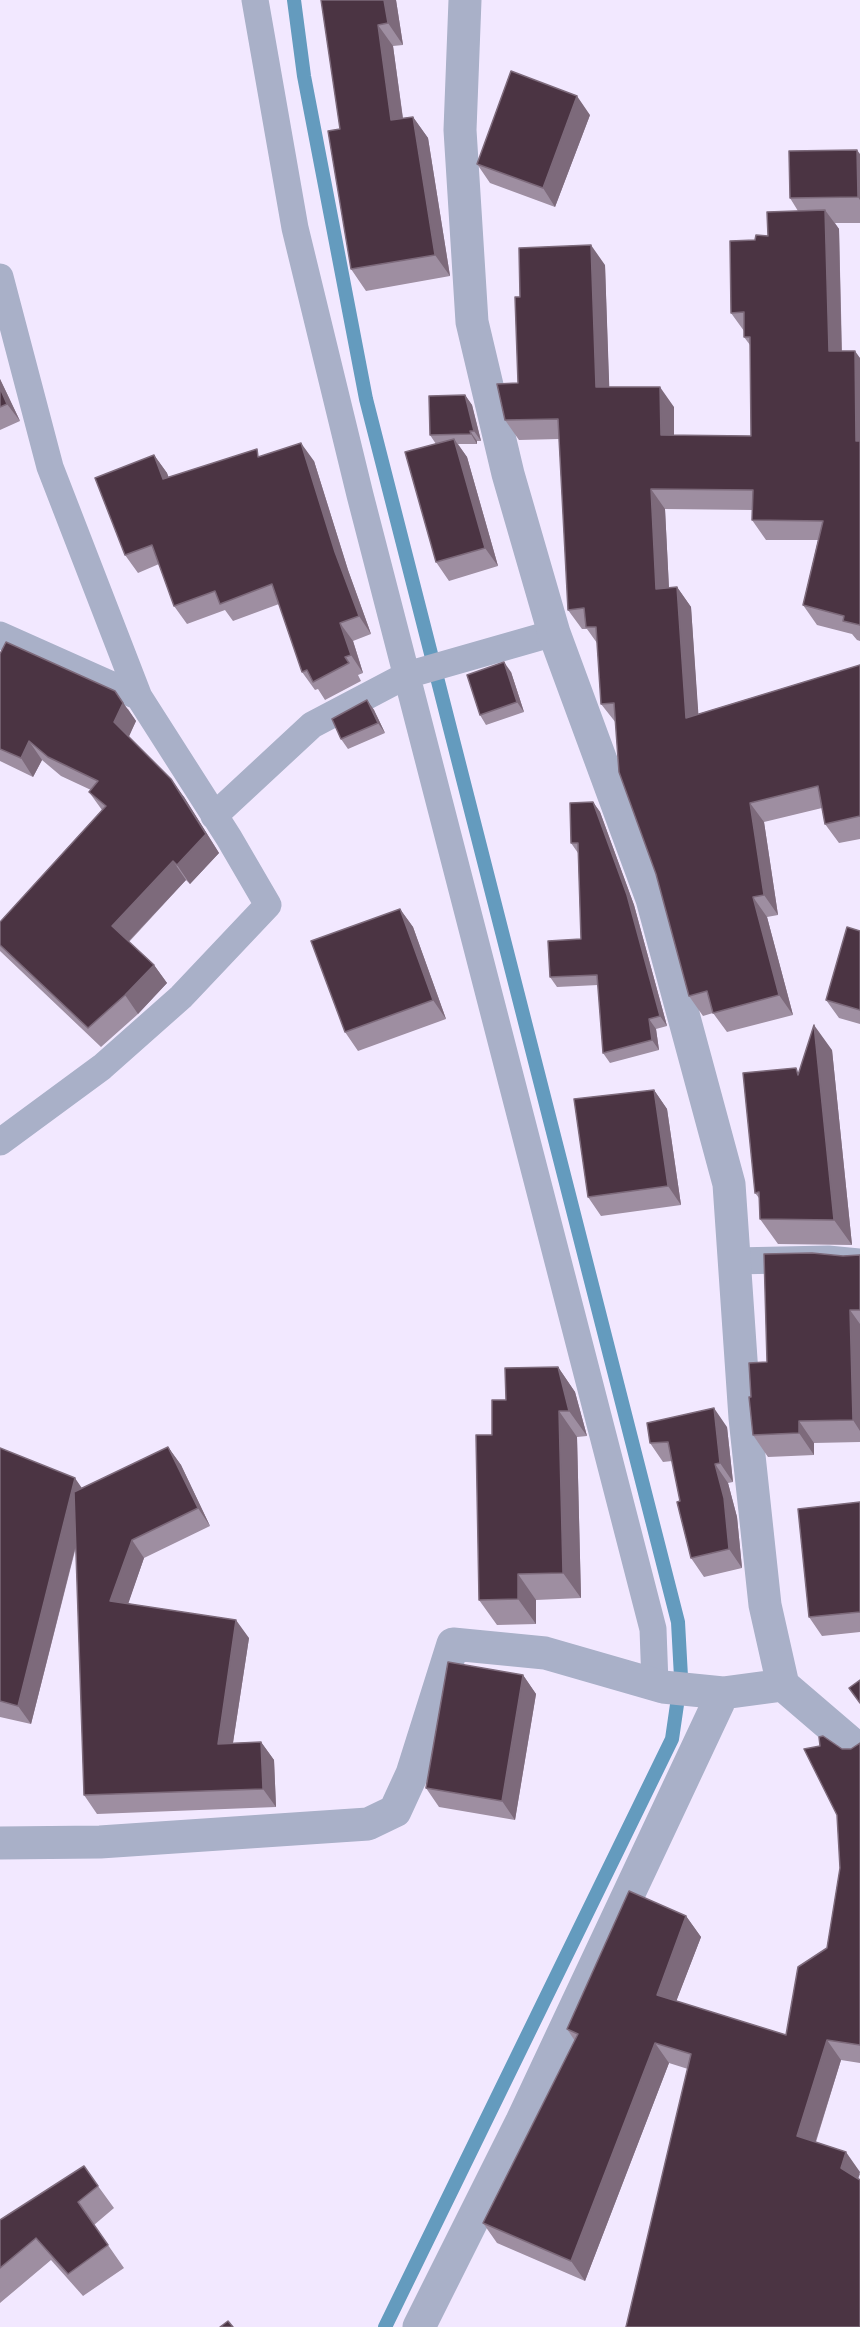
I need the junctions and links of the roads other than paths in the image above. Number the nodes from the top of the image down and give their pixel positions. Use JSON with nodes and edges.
{"nodes":[{"id":1,"x":255,"y":0,"type":"edge"},
{"id":2,"x":465,"y":0,"type":"edge"},
{"id":3,"x":0,"y":277,"type":"edge"},
{"id":4,"x":554,"y":633,"type":"junction"},
{"id":5,"x":0,"y":635,"type":"edge"},
{"id":6,"x":411,"y":673,"type":"junction"},
{"id":7,"x":139,"y":697,"type":"junction"},
{"id":8,"x":214,"y":816,"type":"junction"},
{"id":9,"x":0,"y":1142,"type":"edge"},
{"id":10,"x":735,"y":1261,"type":"junction"},
{"id":11,"x":860,"y":1262,"type":"edge"},
{"id":12,"x":659,"y":1685,"type":"junction"},
{"id":13,"x":783,"y":1685,"type":"junction"},
{"id":14,"x":712,"y":1691,"type":"junction"},
{"id":15,"x":860,"y":1751,"type":"edge"},
{"id":16,"x":0,"y":1843,"type":"edge"},
{"id":17,"x":419,"y":2327,"type":"edge"}],
"edges":[{"from":1,"to":6,"type":"lane"},
{"from":2,"to":4,"type":"street"},
{"from":3,"to":7,"type":"lane"},
{"from":4,"to":6,"type":"lane"},
{"from":4,"to":10,"type":"street"},
{"from":5,"to":7,"type":"lane"},
{"from":6,"to":8,"type":"lane"},
{"from":6,"to":12,"type":"lane"},
{"from":7,"to":8,"type":"lane"},
{"from":8,"to":9,"type":"lane"},
{"from":10,"to":11,"type":"lane"},
{"from":10,"to":13,"type":"street"},
{"from":12,"to":14,"type":"street"},
{"from":12,"to":16,"type":"street"},
{"from":13,"to":14,"type":"street"},
{"from":13,"to":15,"type":"street"},
{"from":14,"to":17,"type":"street"}]}
